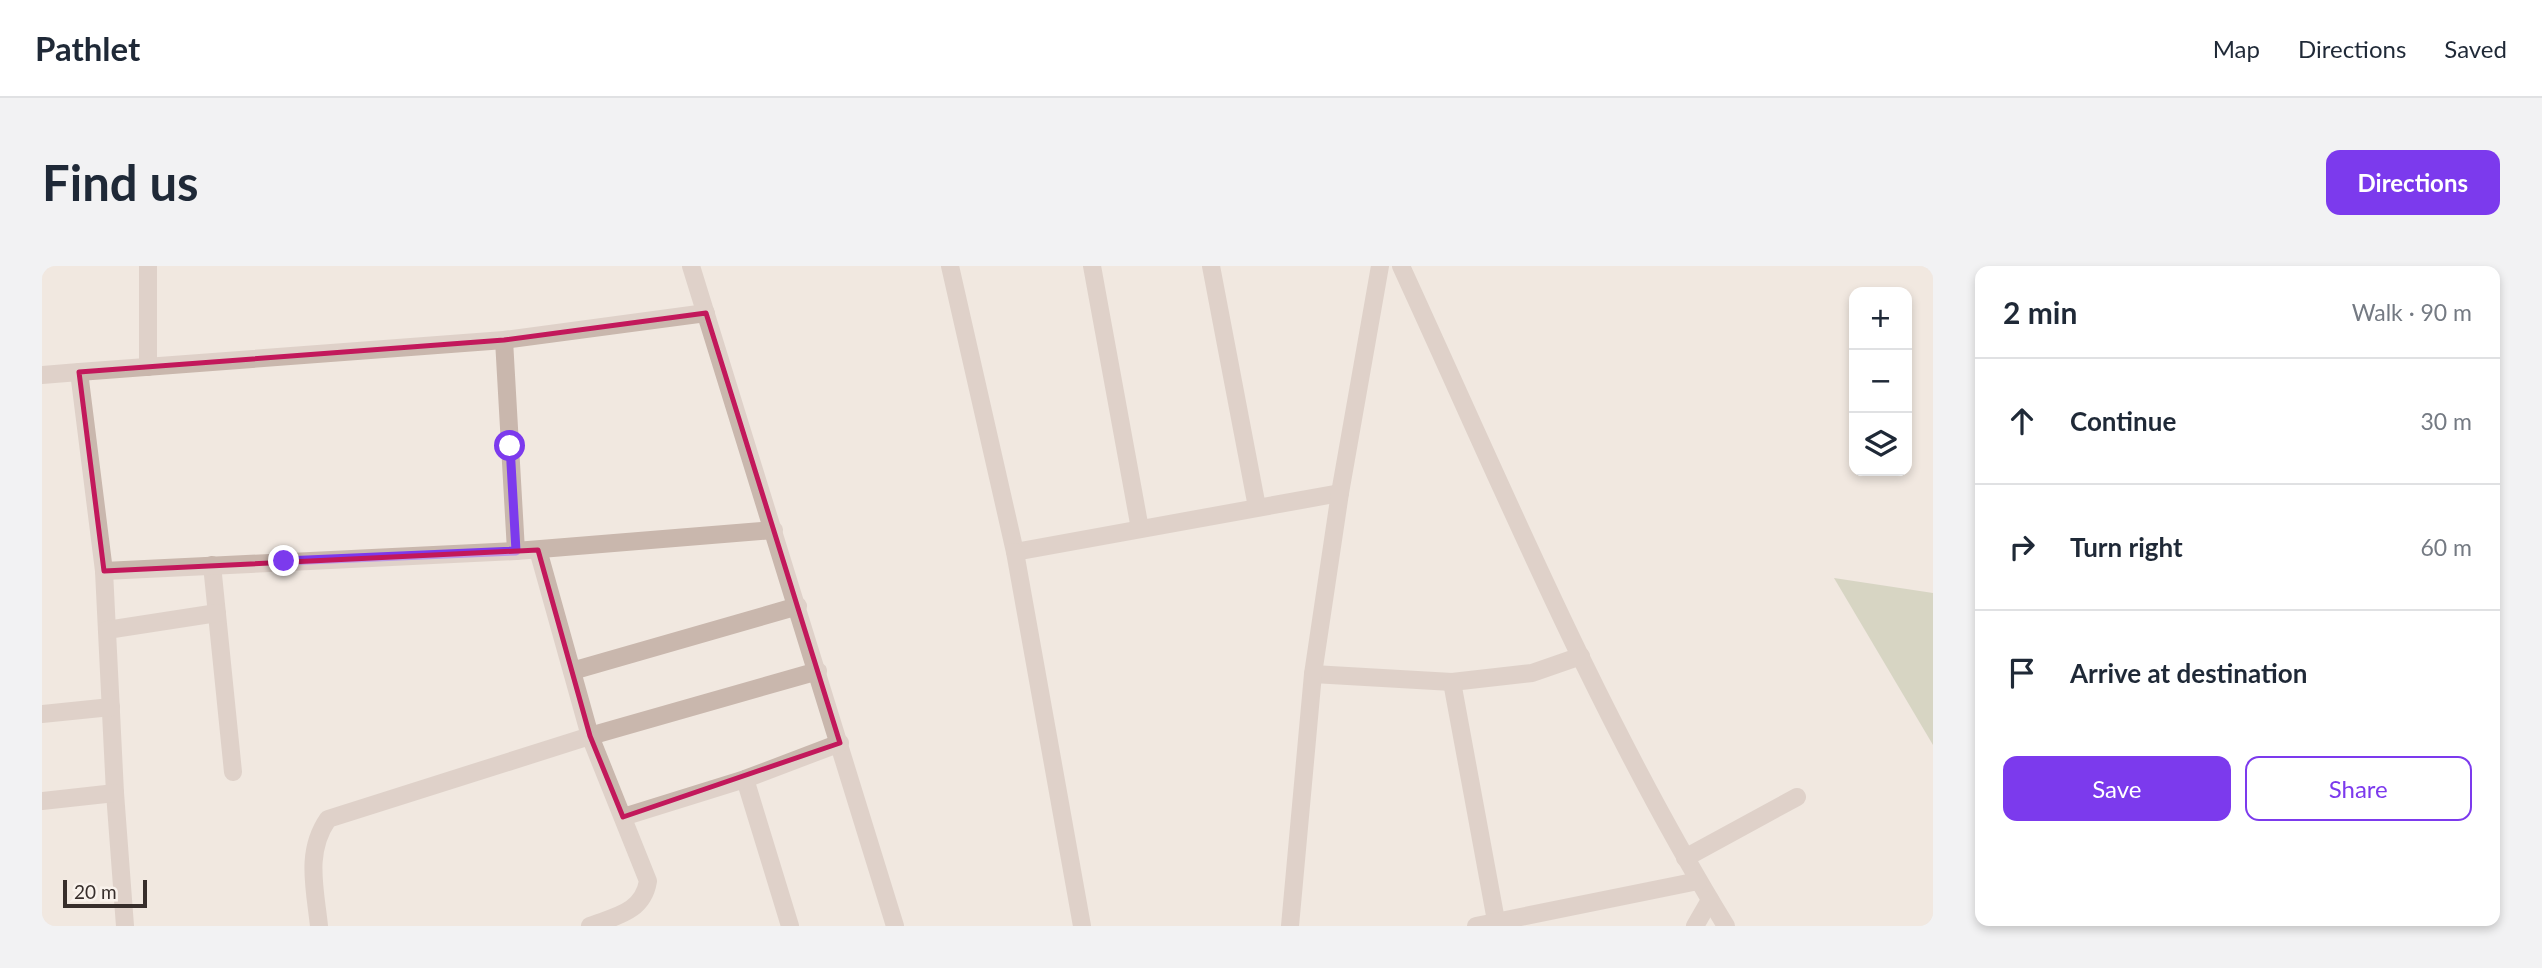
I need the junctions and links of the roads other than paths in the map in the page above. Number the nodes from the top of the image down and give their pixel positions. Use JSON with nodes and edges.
{"nodes":[{"id":1,"x":148,"y":266,"type":"edge"},
{"id":2,"x":691,"y":266,"type":"edge"},
{"id":3,"x":950,"y":266,"type":"edge"},
{"id":4,"x":1092,"y":266,"type":"edge"},
{"id":5,"x":1211,"y":266,"type":"edge"},
{"id":6,"x":1380,"y":266,"type":"edge"},
{"id":7,"x":1401,"y":266,"type":"edge"},
{"id":8,"x":706,"y":313,"type":"junction"},
{"id":9,"x":504,"y":340,"type":"junction"},
{"id":10,"x":148,"y":367,"type":"junction"},
{"id":11,"x":79,"y":372,"type":"junction"},
{"id":12,"x":42,"y":375,"type":"edge"},
{"id":13,"x":1340,"y":493,"type":"junction"},
{"id":14,"x":1256,"y":507,"type":"junction"},
{"id":15,"x":1140,"y":529,"type":"junction"},
{"id":16,"x":774,"y":530,"type":"junction"},
{"id":17,"x":538,"y":550,"type":"junction"},
{"id":18,"x":516,"y":551,"type":"junction"},
{"id":19,"x":1015,"y":552,"type":"junction"},
{"id":20,"x":212,"y":565,"type":"junction"},
{"id":21,"x":104,"y":571,"type":"junction"},
{"id":22,"x":798,"y":606,"type":"junction"},
{"id":23,"x":217,"y":613,"type":"junction"},
{"id":24,"x":107,"y":631,"type":"junction"},
{"id":25,"x":1581,"y":656,"type":"junction"},
{"id":26,"x":572,"y":671,"type":"junction"},
{"id":27,"x":818,"y":671,"type":"junction"},
{"id":28,"x":1313,"y":674,"type":"junction"},
{"id":29,"x":1452,"y":682,"type":"junction"},
{"id":30,"x":111,"y":707,"type":"junction"},
{"id":31,"x":42,"y":714,"type":"edge"},
{"id":32,"x":590,"y":736,"type":"junction"},
{"id":33,"x":840,"y":743,"type":"junction"},
{"id":34,"x":233,"y":772,"type":"dead end"},
{"id":35,"x":745,"y":779,"type":"junction"},
{"id":36,"x":115,"y":793,"type":"junction"},
{"id":37,"x":1797,"y":797,"type":"dead end"},
{"id":38,"x":42,"y":801,"type":"edge"},
{"id":39,"x":623,"y":817,"type":"junction"},
{"id":40,"x":1685,"y":858,"type":"junction"},
{"id":41,"x":1699,"y":881,"type":"junction"},
{"id":42,"x":1710,"y":900,"type":"junction"},
{"id":43,"x":619,"y":920,"type":"edge"},
{"id":44,"x":1497,"y":924,"type":"edge"},
{"id":45,"x":125,"y":926,"type":"edge"},
{"id":46,"x":319,"y":926,"type":"edge"},
{"id":47,"x":590,"y":926,"type":"edge"},
{"id":48,"x":790,"y":926,"type":"edge"},
{"id":49,"x":895,"y":926,"type":"edge"},
{"id":50,"x":1082,"y":926,"type":"edge"},
{"id":51,"x":1290,"y":926,"type":"edge"},
{"id":52,"x":1476,"y":926,"type":"edge"},
{"id":53,"x":1695,"y":926,"type":"edge"},
{"id":54,"x":1726,"y":926,"type":"edge"}],
"edges":[{"from":1,"to":10,"type":"street"},
{"from":2,"to":8,"type":"street"},
{"from":3,"to":19,"type":"street"},
{"from":4,"to":15,"type":"street"},
{"from":5,"to":14,"type":"street"},
{"from":6,"to":13,"type":"street"},
{"from":7,"to":25,"type":"street"},
{"from":8,"to":9,"type":"street"},
{"from":8,"to":16,"type":"street"},
{"from":9,"to":10,"type":"street"},
{"from":9,"to":18,"type":"street"},
{"from":10,"to":11,"type":"street"},
{"from":11,"to":12,"type":"street"},
{"from":11,"to":21,"type":"street"},
{"from":13,"to":14,"type":"street"},
{"from":13,"to":28,"type":"street"},
{"from":14,"to":15,"type":"street"},
{"from":15,"to":19,"type":"street"},
{"from":16,"to":17,"type":"street"},
{"from":16,"to":22,"type":"street"},
{"from":17,"to":18,"type":"street"},
{"from":17,"to":26,"type":"street"},
{"from":18,"to":20,"type":"street"},
{"from":19,"to":50,"type":"street"},
{"from":20,"to":21,"type":"street"},
{"from":20,"to":23,"type":"street"},
{"from":21,"to":24,"type":"street"},
{"from":22,"to":26,"type":"street"},
{"from":22,"to":27,"type":"street"},
{"from":23,"to":24,"type":"street"},
{"from":23,"to":34,"type":"street"},
{"from":24,"to":30,"type":"street"},
{"from":25,"to":29,"type":"street"},
{"from":25,"to":40,"type":"street"},
{"from":26,"to":32,"type":"street"},
{"from":27,"to":32,"type":"street"},
{"from":27,"to":33,"type":"street"},
{"from":28,"to":29,"type":"street"},
{"from":28,"to":51,"type":"street"},
{"from":29,"to":44,"type":"street"},
{"from":30,"to":31,"type":"street"},
{"from":30,"to":36,"type":"street"},
{"from":32,"to":39,"type":"street"},
{"from":32,"to":46,"type":"street"},
{"from":33,"to":35,"type":"street"},
{"from":33,"to":49,"type":"street"},
{"from":35,"to":39,"type":"street"},
{"from":35,"to":48,"type":"street"},
{"from":36,"to":38,"type":"street"},
{"from":36,"to":45,"type":"street"},
{"from":37,"to":40,"type":"street"},
{"from":39,"to":43,"type":"street"},
{"from":40,"to":41,"type":"street"},
{"from":41,"to":42,"type":"street"},
{"from":41,"to":44,"type":"street"},
{"from":42,"to":53,"type":"street"},
{"from":42,"to":54,"type":"street"},
{"from":43,"to":47,"type":"street"},
{"from":44,"to":52,"type":"street"}]}
